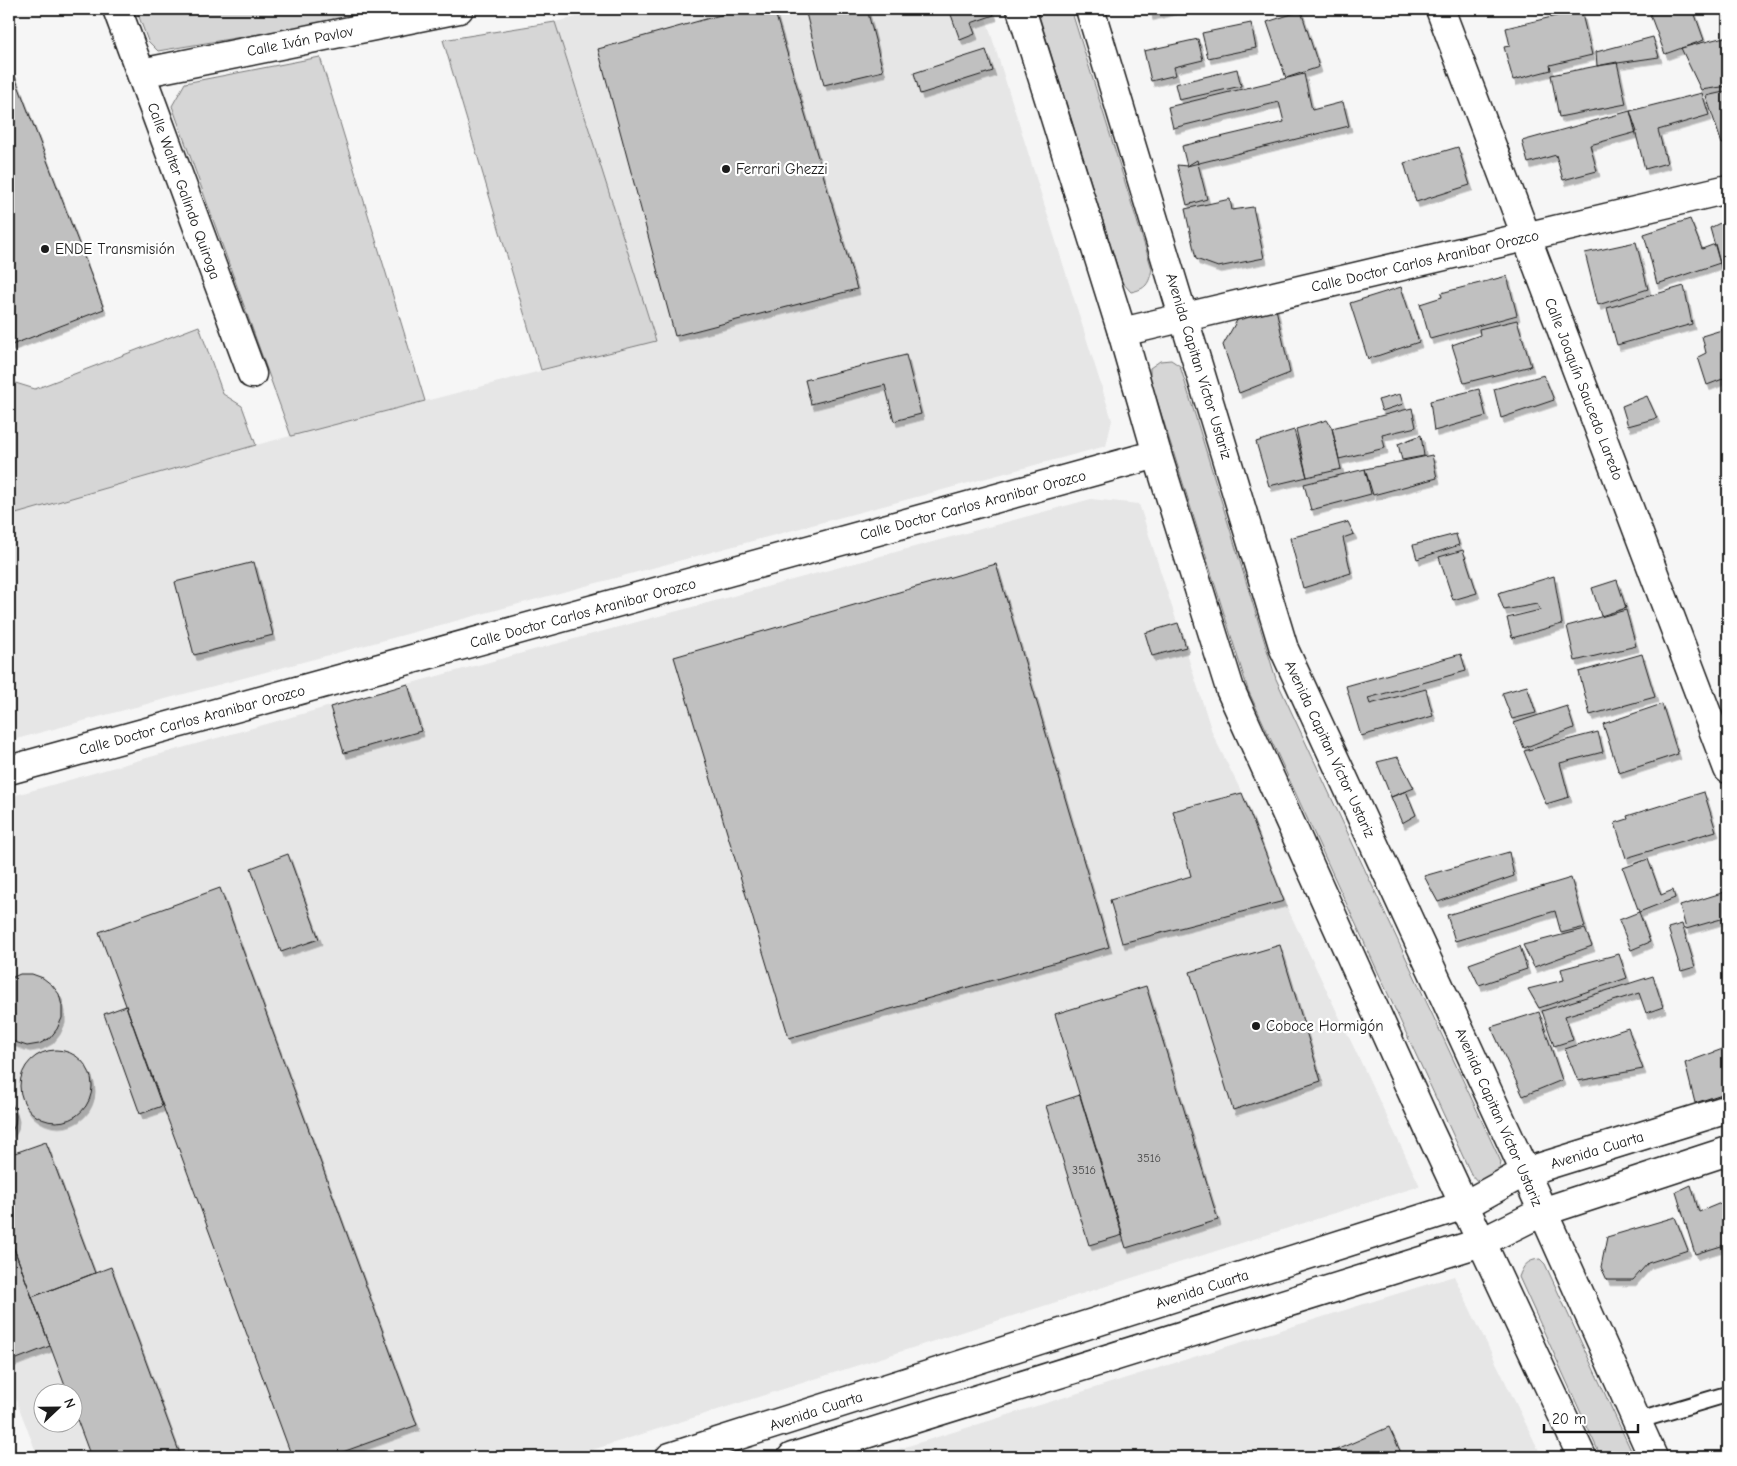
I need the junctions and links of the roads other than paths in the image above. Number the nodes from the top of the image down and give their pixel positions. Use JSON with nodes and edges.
{"nodes":[{"id":1,"x":117,"y":9,"type":"edge"},
{"id":2,"x":459,"y":9,"type":"edge"},
{"id":3,"x":1021,"y":9,"type":"edge"},
{"id":4,"x":1090,"y":9,"type":"edge"},
{"id":5,"x":1440,"y":9,"type":"edge"},
{"id":6,"x":141,"y":73,"type":"junction"},
{"id":7,"x":1728,"y":189,"type":"edge"},
{"id":8,"x":1526,"y":237,"type":"junction"},
{"id":9,"x":1185,"y":318,"type":"junction"},
{"id":10,"x":1122,"y":332,"type":"junction"},
{"id":11,"x":252,"y":374,"type":"dead end"},
{"id":12,"x":1157,"y":454,"type":"junction"},
{"id":13,"x":1728,"y":769,"type":"edge"},
{"id":14,"x":9,"y":770,"type":"edge"},
{"id":15,"x":1728,"y":1110,"type":"edge"},
{"id":16,"x":1728,"y":1151,"type":"edge"},
{"id":17,"x":1525,"y":1172,"type":"junction"},
{"id":18,"x":1465,"y":1205,"type":"junction"},
{"id":19,"x":1542,"y":1212,"type":"junction"},
{"id":20,"x":1482,"y":1242,"type":"junction"},
{"id":21,"x":962,"y":1365,"type":"junction"},
{"id":22,"x":1728,"y":1394,"type":"edge"},
{"id":23,"x":974,"y":1400,"type":"junction"},
{"id":24,"x":1637,"y":1421,"type":"junction"},
{"id":25,"x":670,"y":1457,"type":"edge"},
{"id":26,"x":792,"y":1457,"type":"edge"},
{"id":27,"x":1582,"y":1457,"type":"edge"},
{"id":28,"x":1653,"y":1457,"type":"edge"}],
"edges":[{"from":1,"to":6,"type":"street","name":"Calle Walter Galindo Quiroga"},
{"from":2,"to":6,"type":"street","name":"Calle Iván Pavlov"},
{"from":3,"to":10,"type":"street"},
{"from":4,"to":9,"type":"street","name":"Avenida Capitan Víctor Ustariz"},
{"from":5,"to":8,"type":"street","name":"Calle Joaquín Saucedo Laredo"},
{"from":6,"to":11,"type":"street","name":"Calle Walter Galindo Quiroga"},
{"from":7,"to":8,"type":"street","name":"Calle Doctor Carlos Aranibar Orozco"},
{"from":8,"to":9,"type":"street","name":"Calle Doctor Carlos Aranibar Orozco"},
{"from":8,"to":13,"type":"street","name":"Calle Joaquín Saucedo Laredo"},
{"from":9,"to":10,"type":"street","name":"Calle Doctor Carlos Aranibar Orozco"},
{"from":9,"to":17,"type":"street","name":"Avenida Capitan Víctor Ustariz"},
{"from":10,"to":12,"type":"street"},
{"from":12,"to":14,"type":"street","name":"Calle Doctor Carlos Aranibar Orozco"},
{"from":12,"to":18,"type":"street"},
{"from":15,"to":17,"type":"street","name":"Avenida Cuarta"},
{"from":16,"to":19,"type":"street"},
{"from":17,"to":18,"type":"street","name":"Avenida Cuarta"},
{"from":17,"to":19,"type":"street","name":"Avenida Capitan Víctor Ustariz"},
{"from":18,"to":20,"type":"street"},
{"from":18,"to":21,"type":"street","name":"Avenida Cuarta"},
{"from":19,"to":20,"type":"street"},
{"from":19,"to":24,"type":"street","name":"Avenida Capitan Víctor Ustariz"},
{"from":20,"to":23,"type":"street"},
{"from":20,"to":27,"type":"street"},
{"from":21,"to":23,"type":"street"},
{"from":21,"to":25,"type":"street","name":"Avenida Cuarta"},
{"from":22,"to":24,"type":"lane"},
{"from":23,"to":26,"type":"street"},
{"from":24,"to":28,"type":"street","name":"Avenida Capitan Víctor Ustariz"}]}
